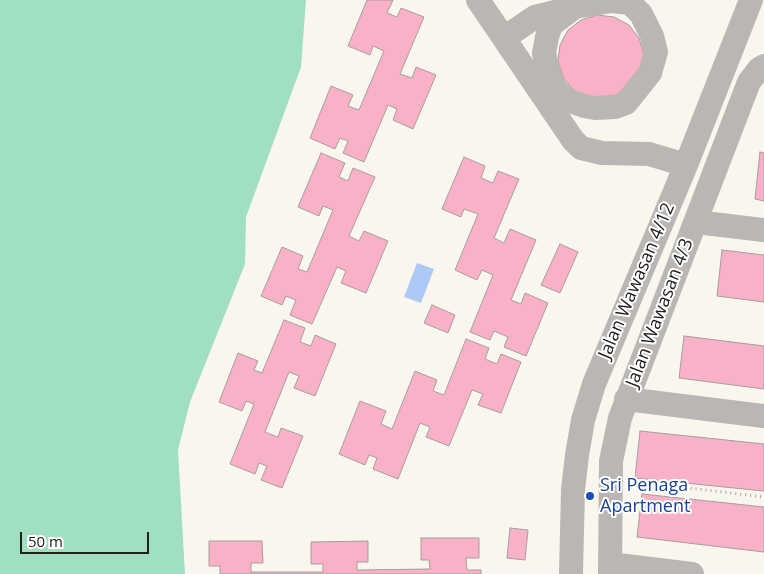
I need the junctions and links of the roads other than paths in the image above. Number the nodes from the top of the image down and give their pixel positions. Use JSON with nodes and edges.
{"nodes":[{"id":1,"x":478,"y":0,"type":"edge"},
{"id":2,"x":751,"y":0,"type":"edge"},
{"id":3,"x":575,"y":7,"type":"junction"},
{"id":4,"x":504,"y":38,"type":"junction"},
{"id":5,"x":764,"y":66,"type":"edge"},
{"id":6,"x":686,"y":165,"type":"junction"},
{"id":7,"x":696,"y":222,"type":"junction"},
{"id":8,"x":764,"y":230,"type":"edge"},
{"id":9,"x":626,"y":399,"type":"junction"},
{"id":10,"x":764,"y":416,"type":"edge"},
{"id":11,"x":610,"y":569,"type":"edge"},
{"id":12,"x":571,"y":574,"type":"edge"},
{"id":13,"x":692,"y":574,"type":"edge"}],
"edges":[{"from":1,"to":4,"type":"street"},
{"from":2,"to":6,"type":"street","name":"Jalan Wawasan 4/12"},
{"from":3,"to":3,"type":"street"},
{"from":3,"to":4,"type":"street"},
{"from":4,"to":6,"type":"street"},
{"from":5,"to":7,"type":"street","name":"Jalan Wawasan 4/3"},
{"from":6,"to":12,"type":"street","name":"Jalan Wawasan 4/12"},
{"from":7,"to":8,"type":"street"},
{"from":7,"to":9,"type":"street","name":"Jalan Wawasan 4/3"},
{"from":9,"to":10,"type":"street"},
{"from":9,"to":11,"type":"street","name":"Jalan Wawasan 4/3"},
{"from":11,"to":13,"type":"street"}]}
